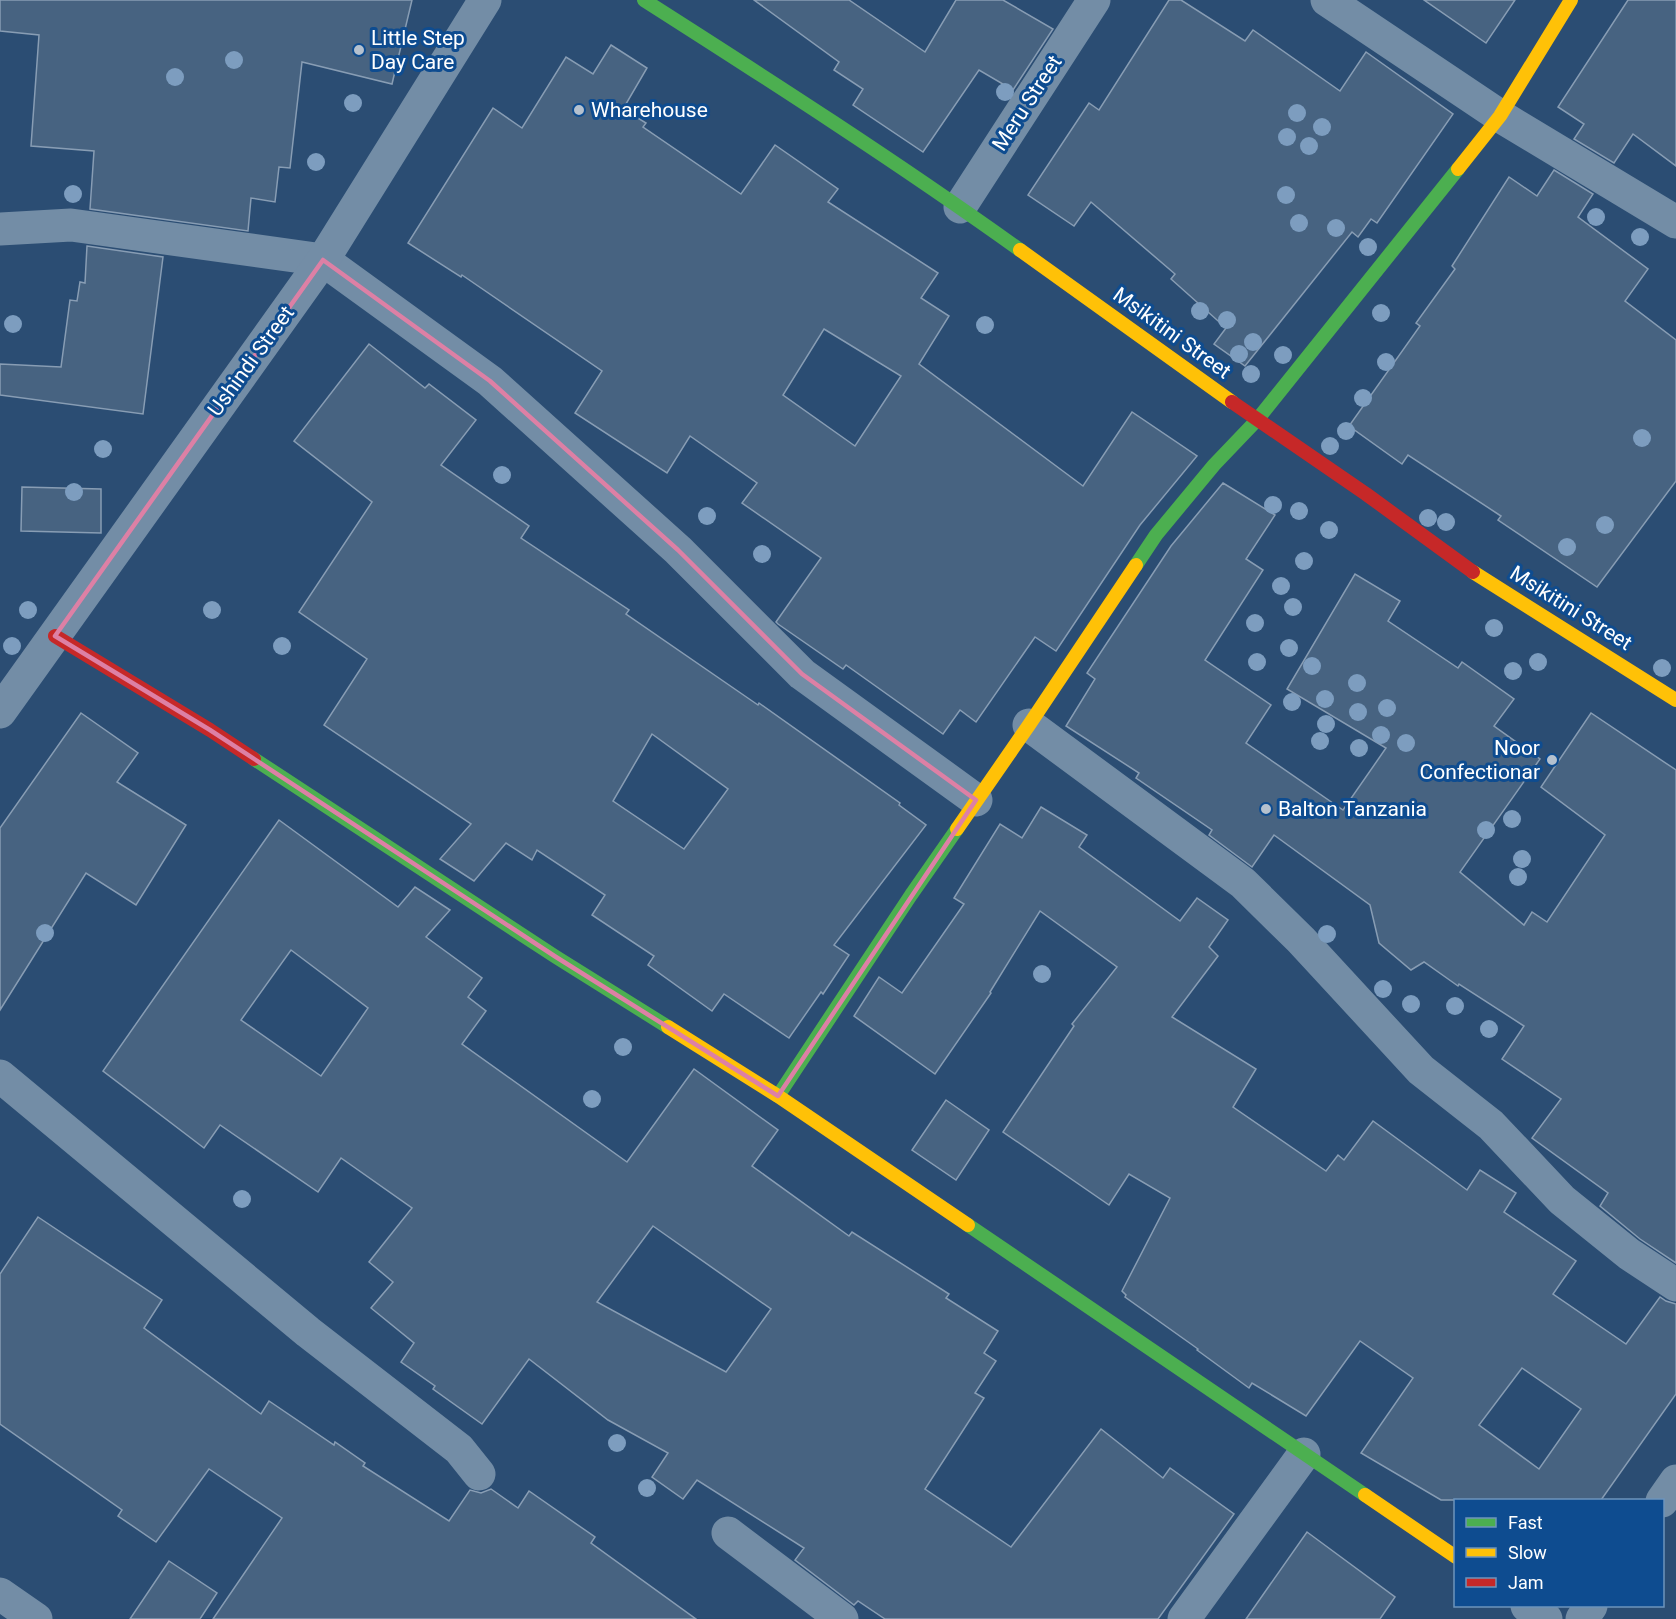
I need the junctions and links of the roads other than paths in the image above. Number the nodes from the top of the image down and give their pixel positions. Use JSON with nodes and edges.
{"nodes":[{"id":1,"x":485,"y":0,"type":"edge"},
{"id":2,"x":644,"y":0,"type":"edge"},
{"id":3,"x":1094,"y":0,"type":"edge"},
{"id":4,"x":1327,"y":0,"type":"edge"},
{"id":5,"x":1571,"y":0,"type":"edge"},
{"id":6,"x":1500,"y":116,"type":"junction"},
{"id":7,"x":960,"y":207,"type":"junction"},
{"id":8,"x":1676,"y":222,"type":"edge"},
{"id":9,"x":0,"y":229,"type":"edge"},
{"id":10,"x":323,"y":260,"type":"junction"},
{"id":11,"x":1257,"y":420,"type":"junction"},
{"id":12,"x":55,"y":636,"type":"junction"},
{"id":13,"x":1676,"y":700,"type":"edge"},
{"id":14,"x":0,"y":712,"type":"edge"},
{"id":15,"x":1029,"y":725,"type":"junction"},
{"id":16,"x":976,"y":800,"type":"junction"},
{"id":17,"x":0,"y":1076,"type":"edge"},
{"id":18,"x":778,"y":1096,"type":"junction"},
{"id":19,"x":1676,"y":1285,"type":"edge"},
{"id":20,"x":1304,"y":1454,"type":"junction"},
{"id":21,"x":479,"y":1474,"type":"dead end"},
{"id":22,"x":1676,"y":1481,"type":"edge"},
{"id":23,"x":1663,"y":1499,"type":"edge"},
{"id":24,"x":728,"y":1533,"type":"dead end"},
{"id":25,"x":1454,"y":1556,"type":"edge"},
{"id":26,"x":0,"y":1594,"type":"edge"},
{"id":27,"x":1530,"y":1607,"type":"edge"},
{"id":28,"x":36,"y":1619,"type":"edge"},
{"id":29,"x":842,"y":1619,"type":"edge"},
{"id":30,"x":1184,"y":1619,"type":"edge"},
{"id":31,"x":1546,"y":1619,"type":"edge"}],
"edges":[{"from":1,"to":10,"type":"street","name":"Ushindi Street"},
{"from":2,"to":7,"type":"street","name":"Msikitini Street"},
{"from":3,"to":7,"type":"street","name":"Meru Street"},
{"from":4,"to":6,"type":"street"},
{"from":5,"to":6,"type":"street"},
{"from":6,"to":8,"type":"street"},
{"from":6,"to":11,"type":"street"},
{"from":7,"to":11,"type":"street","name":"Msikitini Street"},
{"from":9,"to":10,"type":"street"},
{"from":10,"to":12,"type":"street","name":"Ushindi Street"},
{"from":10,"to":16,"type":"street"},
{"from":11,"to":13,"type":"street","name":"Msikitini Street"},
{"from":11,"to":15,"type":"street"},
{"from":12,"to":14,"type":"street","name":"Ushindi Street"},
{"from":12,"to":18,"type":"street"},
{"from":15,"to":16,"type":"street"},
{"from":15,"to":19,"type":"street"},
{"from":16,"to":18,"type":"street"},
{"from":17,"to":21,"type":"street"},
{"from":18,"to":20,"type":"street"},
{"from":20,"to":25,"type":"street"},
{"from":20,"to":30,"type":"street"},
{"from":22,"to":23,"type":"street"},
{"from":24,"to":29,"type":"street"},
{"from":26,"to":28,"type":"street"},
{"from":27,"to":31,"type":"street"}]}
